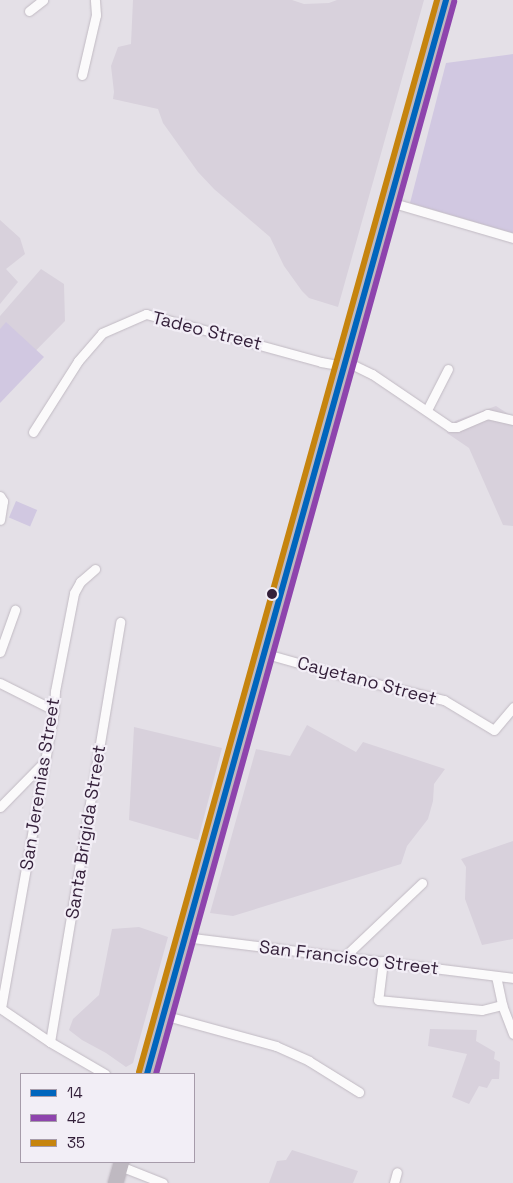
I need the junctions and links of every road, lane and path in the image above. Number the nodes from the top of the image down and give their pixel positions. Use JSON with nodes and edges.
{"nodes":[{"id":1,"x":43,"y":0,"type":"edge"},
{"id":2,"x":95,"y":0,"type":"edge"},
{"id":3,"x":446,"y":0,"type":"edge"},
{"id":4,"x":29,"y":11,"type":"dead end"},
{"id":5,"x":82,"y":74,"type":"dead end"},
{"id":6,"x":390,"y":202,"type":"junction"},
{"id":7,"x":513,"y":238,"type":"edge"},
{"id":8,"x":344,"y":364,"type":"junction"},
{"id":9,"x":448,"y":369,"type":"dead end"},
{"id":10,"x":427,"y":410,"type":"junction"},
{"id":11,"x":513,"y":420,"type":"edge"},
{"id":12,"x":33,"y":432,"type":"dead end"},
{"id":13,"x":0,"y":496,"type":"edge"},
{"id":14,"x":0,"y":520,"type":"edge"},
{"id":15,"x":95,"y":569,"type":"dead end"},
{"id":16,"x":15,"y":610,"type":"dead end"},
{"id":17,"x":120,"y":622,"type":"dead end"},
{"id":18,"x":0,"y":652,"type":"edge"},
{"id":19,"x":263,"y":653,"type":"junction"},
{"id":20,"x":0,"y":683,"type":"edge"},
{"id":21,"x":513,"y":707,"type":"edge"},
{"id":22,"x":54,"y":710,"type":"junction"},
{"id":23,"x":45,"y":761,"type":"junction"},
{"id":24,"x":0,"y":807,"type":"edge"},
{"id":25,"x":422,"y":883,"type":"dead end"},
{"id":26,"x":185,"y":937,"type":"junction"},
{"id":27,"x":343,"y":958,"type":"junction"},
{"id":28,"x":383,"y":961,"type":"junction"},
{"id":29,"x":496,"y":976,"type":"junction"},
{"id":30,"x":513,"y":978,"type":"edge"},
{"id":31,"x":502,"y":1005,"type":"junction"},
{"id":32,"x":1,"y":1008,"type":"edge"},
{"id":33,"x":164,"y":1015,"type":"junction"},
{"id":34,"x":513,"y":1034,"type":"edge"},
{"id":35,"x":50,"y":1042,"type":"junction"},
{"id":36,"x":104,"y":1073,"type":"edge"},
{"id":37,"x":147,"y":1073,"type":"edge"},
{"id":38,"x":359,"y":1092,"type":"dead end"},
{"id":39,"x":120,"y":1164,"type":"edge"},
{"id":40,"x":397,"y":1172,"type":"dead end"},
{"id":41,"x":115,"y":1183,"type":"edge"},
{"id":42,"x":163,"y":1183,"type":"edge"},
{"id":43,"x":394,"y":1183,"type":"edge"}],
"edges":[{"from":1,"to":4,"type":"street"},
{"from":2,"to":5,"type":"street"},
{"from":3,"to":6,"type":"highway"},
{"from":6,"to":7,"type":"street"},
{"from":6,"to":8,"type":"highway"},
{"from":8,"to":10,"type":"street","name":"Tadeo Street"},
{"from":8,"to":12,"type":"street","name":"Tadeo Street"},
{"from":8,"to":19,"type":"highway"},
{"from":9,"to":10,"type":"street"},
{"from":10,"to":11,"type":"street","name":"Tadeo Street"},
{"from":13,"to":14,"type":"street"},
{"from":15,"to":22,"type":"street","name":"San Jeremias Street"},
{"from":16,"to":18,"type":"street"},
{"from":17,"to":35,"type":"street","name":"Santa Brigida Street"},
{"from":19,"to":21,"type":"street","name":"Cayetano Street"},
{"from":19,"to":26,"type":"highway"},
{"from":20,"to":22,"type":"street"},
{"from":22,"to":23,"type":"street","name":"San Jeremias Street"},
{"from":23,"to":24,"type":"street"},
{"from":23,"to":32,"type":"street","name":"San Jeremias Street"},
{"from":25,"to":27,"type":"street"},
{"from":26,"to":27,"type":"street","name":"San Francisco Street"},
{"from":26,"to":33,"type":"highway"},
{"from":27,"to":28,"type":"street","name":"San Francisco Street"},
{"from":28,"to":29,"type":"street","name":"San Francisco Street"},
{"from":28,"to":31,"type":"street"},
{"from":29,"to":30,"type":"street","name":"San Francisco Street"},
{"from":29,"to":31,"type":"street"},
{"from":31,"to":34,"type":"street"},
{"from":32,"to":35,"type":"street"},
{"from":33,"to":37,"type":"highway"},
{"from":33,"to":38,"type":"street"},
{"from":35,"to":36,"type":"street"},
{"from":39,"to":41,"type":"highway"},
{"from":39,"to":42,"type":"street"},
{"from":40,"to":43,"type":"street"}]}
